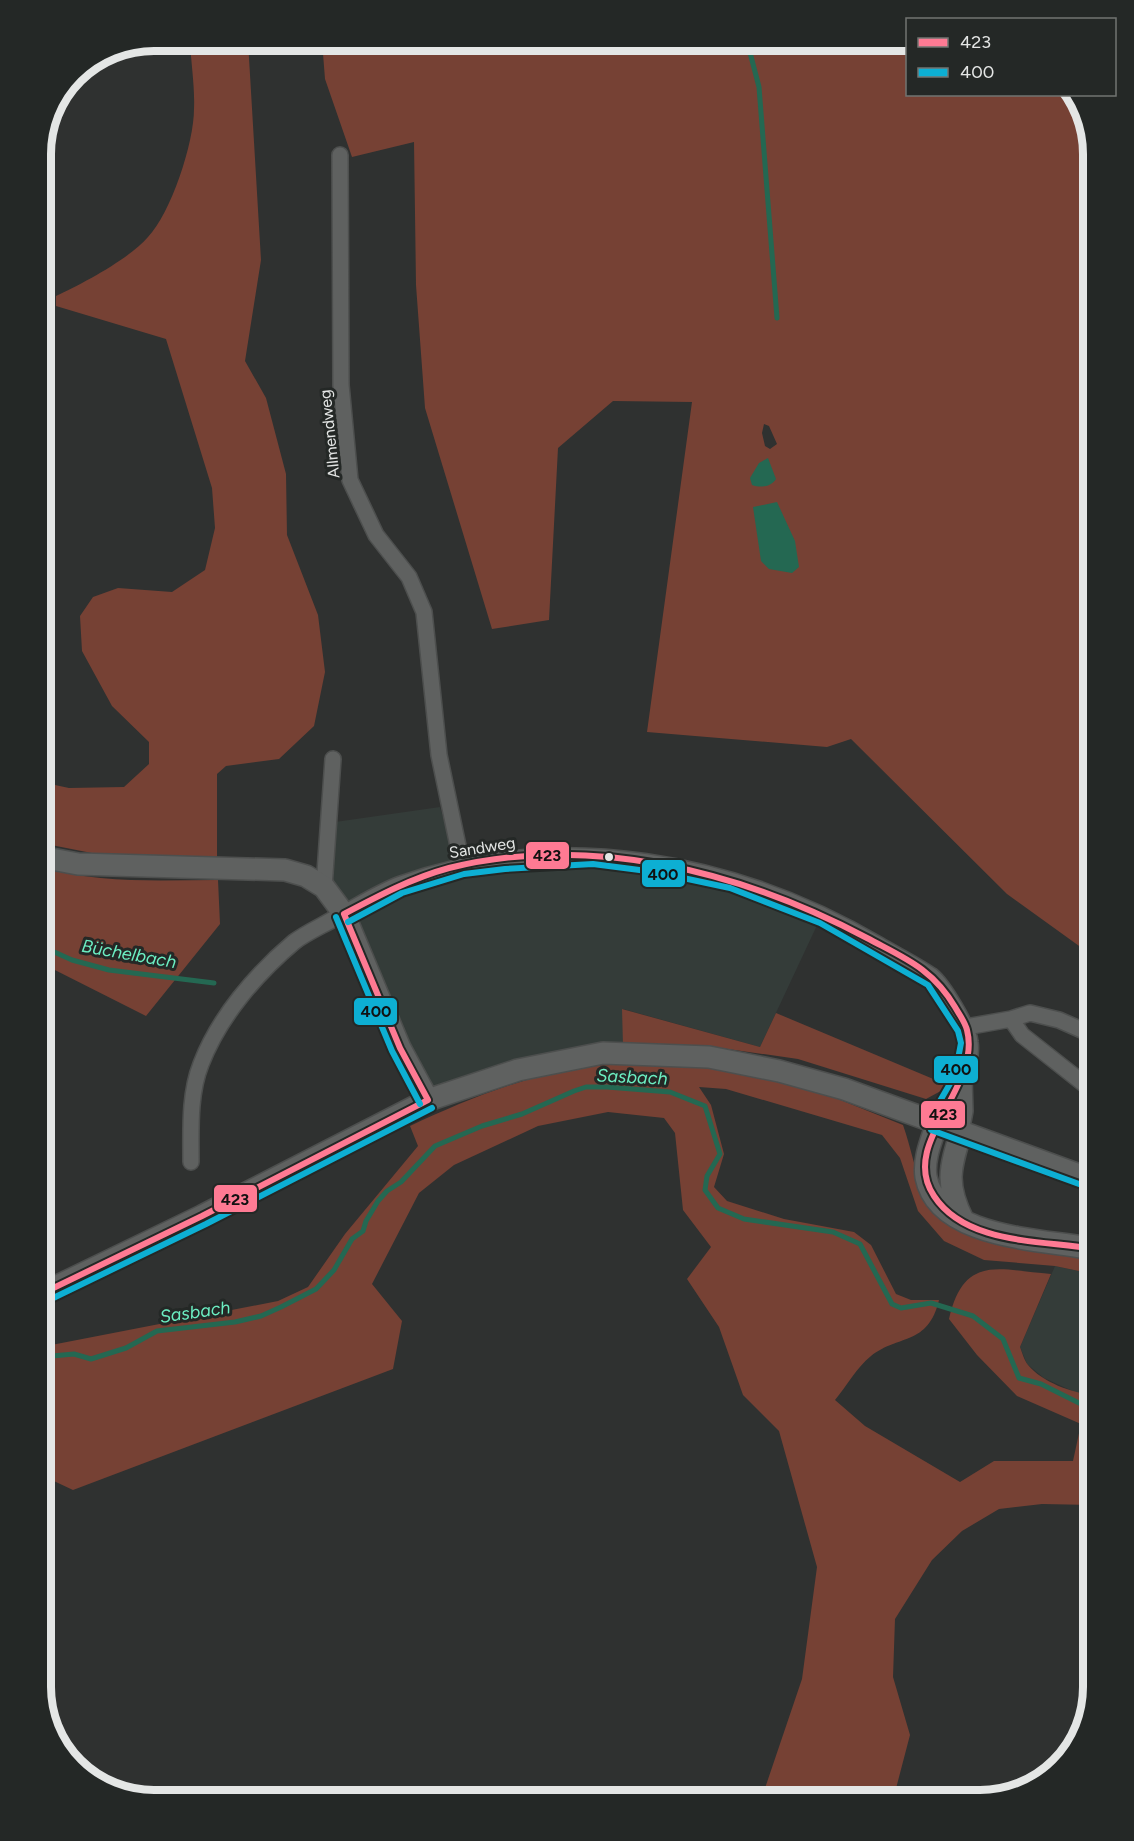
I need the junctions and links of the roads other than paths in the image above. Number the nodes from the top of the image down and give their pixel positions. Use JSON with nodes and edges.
{"nodes":[{"id":1,"x":340,"y":155,"type":"dead end"},
{"id":2,"x":333,"y":759,"type":"dead end"},
{"id":3,"x":51,"y":859,"type":"edge"},
{"id":4,"x":462,"y":865,"type":"junction"},
{"id":5,"x":324,"y":887,"type":"junction"},
{"id":6,"x":344,"y":914,"type":"junction"},
{"id":7,"x":1011,"y":1019,"type":"junction"},
{"id":8,"x":966,"y":1027,"type":"junction"},
{"id":9,"x":1083,"y":1030,"type":"edge"},
{"id":10,"x":964,"y":1078,"type":"junction"},
{"id":11,"x":1083,"y":1082,"type":"edge"},
{"id":12,"x":428,"y":1100,"type":"junction"},
{"id":13,"x":938,"y":1123,"type":"junction"},
{"id":14,"x":962,"y":1132,"type":"junction"},
{"id":15,"x":191,"y":1162,"type":"dead end"},
{"id":16,"x":1083,"y":1176,"type":"edge"},
{"id":17,"x":963,"y":1220,"type":"junction"},
{"id":18,"x":1083,"y":1248,"type":"edge"},
{"id":19,"x":51,"y":1289,"type":"edge"}],
"edges":[{"from":1,"to":4,"type":"street","name":"Allmendweg"},
{"from":2,"to":5,"type":"street"},
{"from":3,"to":5,"type":"main road"},
{"from":4,"to":6,"type":"street","name":"Sandweg"},
{"from":4,"to":8,"type":"street","name":"Sandweg"},
{"from":5,"to":6,"type":"main road"},
{"from":6,"to":12,"type":"main road"},
{"from":6,"to":15,"type":"street","name":"Sandweg"},
{"from":7,"to":8,"type":"street"},
{"from":7,"to":9,"type":"street"},
{"from":7,"to":11,"type":"street"},
{"from":8,"to":10,"type":"street","name":"Sandweg"},
{"from":10,"to":13,"type":"street","name":"Sandweg"},
{"from":10,"to":14,"type":"street","name":"Sandweg"},
{"from":12,"to":13,"type":"main road"},
{"from":12,"to":19,"type":"main road"},
{"from":13,"to":14,"type":"main road"},
{"from":13,"to":17,"type":"main road"},
{"from":14,"to":16,"type":"main road"},
{"from":14,"to":17,"type":"main road"},
{"from":17,"to":18,"type":"main road"}]}
